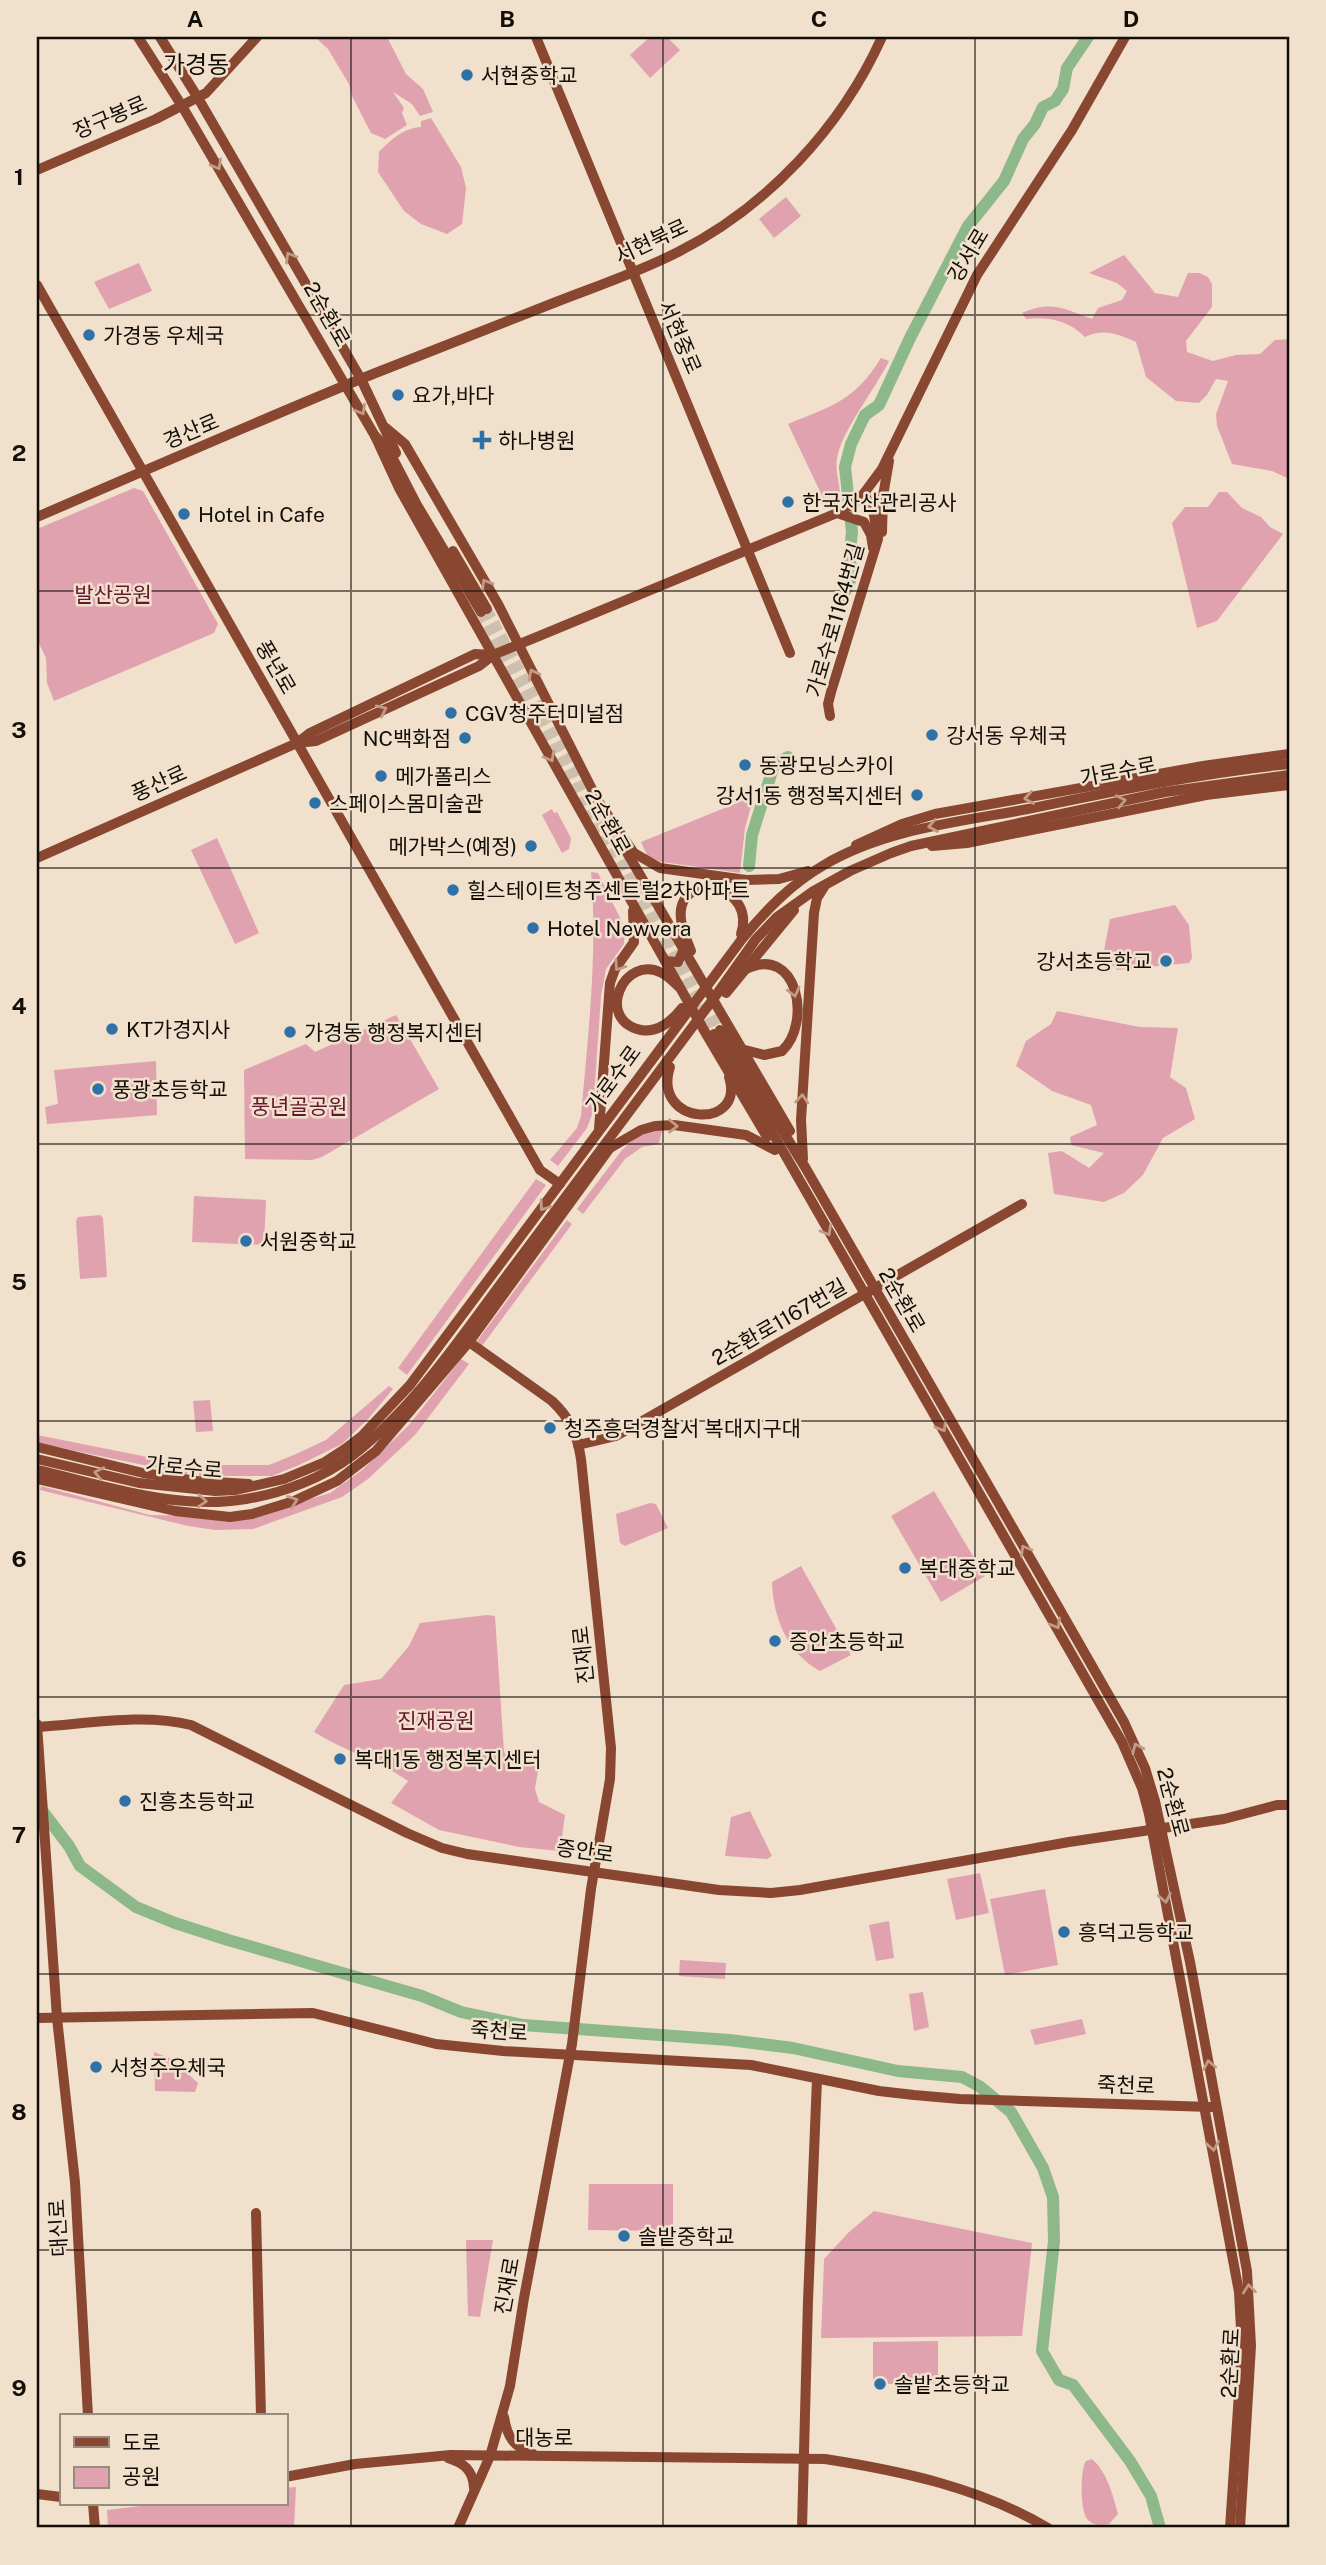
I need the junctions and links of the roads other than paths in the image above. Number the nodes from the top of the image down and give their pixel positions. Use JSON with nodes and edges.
{"nodes":[{"id":1,"x":138,"y":37,"type":"edge"},
{"id":2,"x":160,"y":37,"type":"edge"},
{"id":3,"x":257,"y":37,"type":"edge"},
{"id":4,"x":536,"y":37,"type":"edge"},
{"id":5,"x":882,"y":37,"type":"edge"},
{"id":6,"x":1125,"y":37,"type":"edge"},
{"id":7,"x":198,"y":97,"type":"junction"},
{"id":8,"x":182,"y":106,"type":"junction"},
{"id":9,"x":37,"y":170,"type":"edge"},
{"id":10,"x":632,"y":272,"type":"junction"},
{"id":11,"x":37,"y":285,"type":"edge"},
{"id":12,"x":361,"y":379,"type":"junction"},
{"id":13,"x":346,"y":385,"type":"junction"},
{"id":14,"x":386,"y":428,"type":"junction"},
{"id":15,"x":375,"y":436,"type":"junction"},
{"id":16,"x":890,"y":455,"type":"junction"},
{"id":17,"x":143,"y":472,"type":"junction"},
{"id":18,"x":862,"y":497,"type":"junction"},
{"id":19,"x":837,"y":513,"type":"junction"},
{"id":20,"x":37,"y":517,"type":"edge"},
{"id":21,"x":878,"y":539,"type":"junction"},
{"id":22,"x":748,"y":550,"type":"junction"},
{"id":23,"x":873,"y":555,"type":"junction"},
{"id":24,"x":518,"y":645,"type":"junction"},
{"id":25,"x":790,"y":653,"type":"dead end"},
{"id":26,"x":493,"y":655,"type":"junction"},
{"id":27,"x":830,"y":716,"type":"dead end"},
{"id":28,"x":296,"y":743,"type":"junction"},
{"id":29,"x":1289,"y":754,"type":"edge"},
{"id":30,"x":1289,"y":764,"type":"edge"},
{"id":31,"x":1289,"y":775,"type":"edge"},
{"id":32,"x":1289,"y":785,"type":"edge"},
{"id":33,"x":598,"y":801,"type":"junction"},
{"id":34,"x":911,"y":846,"type":"junction"},
{"id":35,"x":859,"y":849,"type":"junction"},
{"id":36,"x":37,"y":858,"type":"edge"},
{"id":37,"x":825,"y":864,"type":"junction"},
{"id":38,"x":866,"y":864,"type":"junction"},
{"id":39,"x":828,"y":883,"type":"junction"},
{"id":40,"x":812,"y":892,"type":"junction"},
{"id":41,"x":632,"y":904,"type":"junction"},
{"id":42,"x":741,"y":934,"type":"junction"},
{"id":43,"x":684,"y":949,"type":"junction"},
{"id":44,"x":665,"y":961,"type":"junction"},
{"id":45,"x":742,"y":971,"type":"junction"},
{"id":46,"x":703,"y":981,"type":"junction"},
{"id":47,"x":679,"y":986,"type":"junction"},
{"id":48,"x":716,"y":1001,"type":"junction"},
{"id":49,"x":689,"y":1004,"type":"junction"},
{"id":50,"x":676,"y":1015,"type":"junction"},
{"id":51,"x":700,"y":1023,"type":"junction"},
{"id":52,"x":669,"y":1036,"type":"junction"},
{"id":53,"x":680,"y":1045,"type":"junction"},
{"id":54,"x":744,"y":1050,"type":"junction"},
{"id":55,"x":722,"y":1060,"type":"junction"},
{"id":56,"x":670,"y":1067,"type":"junction"},
{"id":57,"x":598,"y":1132,"type":"junction"},
{"id":58,"x":610,"y":1148,"type":"junction"},
{"id":59,"x":775,"y":1150,"type":"junction"},
{"id":60,"x":805,"y":1167,"type":"junction"},
{"id":61,"x":794,"y":1171,"type":"junction"},
{"id":62,"x":560,"y":1184,"type":"junction"},
{"id":63,"x":1021,"y":1204,"type":"dead end"},
{"id":64,"x":869,"y":1293,"type":"junction"},
{"id":65,"x":469,"y":1342,"type":"junction"},
{"id":66,"x":445,"y":1368,"type":"junction"},
{"id":67,"x":429,"y":1379,"type":"junction"},
{"id":68,"x":417,"y":1391,"type":"junction"},
{"id":69,"x":395,"y":1429,"type":"junction"},
{"id":70,"x":578,"y":1445,"type":"junction"},
{"id":71,"x":37,"y":1447,"type":"edge"},
{"id":72,"x":37,"y":1459,"type":"edge"},
{"id":73,"x":37,"y":1470,"type":"edge"},
{"id":74,"x":37,"y":1479,"type":"edge"},
{"id":75,"x":264,"y":1485,"type":"junction"},
{"id":76,"x":135,"y":1493,"type":"junction"},
{"id":77,"x":202,"y":1515,"type":"junction"},
{"id":78,"x":37,"y":1725,"type":"edge"},
{"id":79,"x":1289,"y":1805,"type":"edge"},
{"id":80,"x":1157,"y":1830,"type":"junction"},
{"id":81,"x":594,"y":1872,"type":"junction"},
{"id":82,"x":37,"y":2018,"type":"edge"},
{"id":83,"x":57,"y":2018,"type":"junction"},
{"id":84,"x":571,"y":2049,"type":"junction"},
{"id":85,"x":817,"y":2079,"type":"junction"},
{"id":86,"x":1205,"y":2106,"type":"junction"},
{"id":87,"x":1217,"y":2107,"type":"junction"},
{"id":88,"x":256,"y":2213,"type":"dead end"},
{"id":89,"x":503,"y":2413,"type":"junction"},
{"id":90,"x":88,"y":2414,"type":"edge"},
{"id":91,"x":261,"y":2414,"type":"edge"},
{"id":92,"x":490,"y":2455,"type":"junction"},
{"id":93,"x":441,"y":2456,"type":"junction"},
{"id":94,"x":541,"y":2456,"type":"junction"},
{"id":95,"x":805,"y":2459,"type":"junction"},
{"id":96,"x":287,"y":2477,"type":"edge"},
{"id":97,"x":474,"y":2491,"type":"junction"},
{"id":98,"x":37,"y":2494,"type":"edge"},
{"id":99,"x":60,"y":2497,"type":"edge"},
{"id":100,"x":93,"y":2506,"type":"edge"},
{"id":101,"x":95,"y":2528,"type":"edge"},
{"id":102,"x":458,"y":2528,"type":"edge"},
{"id":103,"x":802,"y":2528,"type":"edge"},
{"id":104,"x":1048,"y":2528,"type":"edge"},
{"id":105,"x":1230,"y":2528,"type":"edge"},
{"id":106,"x":1240,"y":2528,"type":"edge"}],
"edges":[{"from":1,"to":8,"type":"street","name":"2순환로"},
{"from":2,"to":7,"type":"street","name":"2순환로"},
{"from":3,"to":7,"type":"street","name":"장구봉로"},
{"from":4,"to":10,"type":"street","name":"서현중로"},
{"from":5,"to":10,"type":"street","name":"서현북로"},
{"from":6,"to":16,"type":"street","name":"강서로"},
{"from":7,"to":8,"type":"street","name":"장구봉로"},
{"from":12,"to":7,"type":"street","name":"2순환로","one_way":true},
{"from":8,"to":9,"type":"street","name":"장구봉로"},
{"from":8,"to":13,"type":"street","name":"2순환로","one_way":true},
{"from":10,"to":12,"type":"street","name":"서현북로"},
{"from":10,"to":22,"type":"street","name":"서현중로"},
{"from":11,"to":17,"type":"street","name":"풍년로"},
{"from":12,"to":13,"type":"street","name":"경산로"},
{"from":12,"to":14,"type":"street","name":"2순환로"},
{"from":13,"to":15,"type":"street","name":"2순환로","one_way":true},
{"from":13,"to":17,"type":"street","name":"경산로"},
{"from":14,"to":15,"type":"street","name":"2순환로"},
{"from":24,"to":14,"type":"street","one_way":true},
{"from":15,"to":26,"type":"street","name":"2순환로"},
{"from":16,"to":18,"type":"street","name":"강서로"},
{"from":16,"to":21,"type":"street"},
{"from":17,"to":20,"type":"street","name":"경산로"},
{"from":17,"to":28,"type":"street","name":"풍년로"},
{"from":18,"to":19,"type":"street"},
{"from":18,"to":21,"type":"street","name":"가로수로1164번길"},
{"from":19,"to":22,"type":"street"},
{"from":19,"to":23,"type":"street"},
{"from":21,"to":23,"type":"street","name":"가로수로1164번길"},
{"from":22,"to":24,"type":"street"},
{"from":22,"to":25,"type":"street","name":"서현중로"},
{"from":23,"to":27,"type":"street","name":"가로수로1164번길"},
{"from":24,"to":26,"type":"street","name":"풍산로"},
{"from":33,"to":24,"type":"street","one_way":true},
{"from":26,"to":28,"type":"street","name":"풍산로"},
{"from":26,"to":41,"type":"street","name":"2순환로","one_way":true},
{"from":28,"to":36,"type":"street","name":"풍산로"},
{"from":28,"to":62,"type":"street","name":"풍년로"},
{"from":29,"to":37,"type":"street","one_way":true},
{"from":30,"to":35,"type":"street","name":"가로수로","one_way":true},
{"from":34,"to":31,"type":"street","name":"가로수로","one_way":true},
{"from":32,"to":34,"type":"street","name":"가로수로"},
{"from":33,"to":37,"type":"street"},
{"from":33,"to":43,"type":"street","name":"2순환로"},
{"from":34,"to":38,"type":"street","name":"가로수로"},
{"from":35,"to":37,"type":"street","name":"가로수로"},
{"from":35,"to":38,"type":"street"},
{"from":37,"to":42,"type":"street"},
{"from":37,"to":46,"type":"street","name":"가로수로"},
{"from":38,"to":39,"type":"street","name":"가로수로"},
{"from":39,"to":40,"type":"street","name":"가로수로"},
{"from":60,"to":39,"type":"street","one_way":true},
{"from":40,"to":45,"type":"street"},
{"from":40,"to":48,"type":"street","name":"가로수로"},
{"from":41,"to":44,"type":"street","name":"2순환로"},
{"from":41,"to":57,"type":"street","one_way":true},
{"from":42,"to":46,"type":"street"},
{"from":42,"to":46,"type":"street"},
{"from":43,"to":44,"type":"street"},
{"from":43,"to":46,"type":"street","name":"2순환로"},
{"from":44,"to":47,"type":"street","name":"2순환로"},
{"from":45,"to":48,"type":"street"},
{"from":45,"to":54,"type":"street","one_way":true},
{"from":46,"to":48,"type":"street","name":"2순환로"},
{"from":46,"to":49,"type":"street","name":"가로수로"},
{"from":47,"to":49,"type":"street","name":"2순환로"},
{"from":47,"to":50,"type":"street"},
{"from":48,"to":51,"type":"street","name":"가로수로"},
{"from":48,"to":54,"type":"street","name":"2순환로"},
{"from":49,"to":50,"type":"street"},
{"from":49,"to":51,"type":"street","name":"2순환로"},
{"from":49,"to":52,"type":"street","name":"가로수로"},
{"from":50,"to":52,"type":"street"},
{"from":51,"to":53,"type":"street","name":"가로수로"},
{"from":51,"to":55,"type":"street","name":"2순환로"},
{"from":51,"to":56,"type":"street","name":"가로수로"},
{"from":52,"to":53,"type":"street"},
{"from":52,"to":57,"type":"street","name":"가로수로"},
{"from":53,"to":67,"type":"street","name":"가로수로"},
{"from":54,"to":60,"type":"street","name":"2순환로"},
{"from":55,"to":56,"type":"street"},
{"from":55,"to":59,"type":"street","name":"2순환로"},
{"from":56,"to":58,"type":"street","name":"가로수로"},
{"from":57,"to":62,"type":"street","name":"가로수로"},
{"from":58,"to":59,"type":"street","one_way":true},
{"from":58,"to":65,"type":"street","name":"가로수로"},
{"from":59,"to":61,"type":"street","name":"2순환로"},
{"from":60,"to":61,"type":"street","name":"2순환로"},
{"from":60,"to":64,"type":"street","name":"2순환로"},
{"from":61,"to":64,"type":"street","name":"2순환로","one_way":true},
{"from":62,"to":75,"type":"street","name":"가로수로","one_way":true},
{"from":63,"to":64,"type":"street","name":"2순환로1167번길"},
{"from":64,"to":70,"type":"street","name":"2순환로1167번길"},
{"from":64,"to":80,"type":"street","name":"2순환로"},
{"from":65,"to":66,"type":"street","name":"가로수로"},
{"from":65,"to":70,"type":"street","name":"진재로"},
{"from":66,"to":67,"type":"street"},
{"from":66,"to":69,"type":"street"},
{"from":67,"to":68,"type":"street","name":"가로수로"},
{"from":68,"to":69,"type":"street"},
{"from":76,"to":68,"type":"street","name":"가로수로","one_way":true},
{"from":77,"to":69,"type":"street","one_way":true},
{"from":70,"to":81,"type":"street","name":"진재로"},
{"from":71,"to":75,"type":"street"},
{"from":75,"to":72,"type":"street","name":"가로수로","one_way":true},
{"from":73,"to":76,"type":"street","name":"가로수로"},
{"from":74,"to":77,"type":"street"},
{"from":76,"to":77,"type":"street"},
{"from":78,"to":81,"type":"street","name":"증안로"},
{"from":78,"to":83,"type":"street","name":"대신로"},
{"from":79,"to":80,"type":"street","name":"증안로"},
{"from":80,"to":81,"type":"street","name":"증안로"},
{"from":80,"to":86,"type":"street","name":"2순환로","one_way":true},
{"from":87,"to":80,"type":"street","name":"2순환로","one_way":true},
{"from":81,"to":84,"type":"street","name":"진재로"},
{"from":82,"to":83,"type":"street","name":"죽천로"},
{"from":83,"to":84,"type":"street","name":"죽천로"},
{"from":83,"to":90,"type":"street","name":"대신로"},
{"from":84,"to":85,"type":"street","name":"죽천로"},
{"from":84,"to":89,"type":"street","name":"진재로"},
{"from":85,"to":86,"type":"street","name":"죽천로"},
{"from":85,"to":95,"type":"street"},
{"from":86,"to":87,"type":"street","name":"죽천로"},
{"from":86,"to":105,"type":"street","name":"2순환로","one_way":true},
{"from":106,"to":87,"type":"street","name":"2순환로","one_way":true},
{"from":88,"to":91,"type":"street"},
{"from":89,"to":92,"type":"street","name":"진재로"},
{"from":89,"to":94,"type":"street"},
{"from":92,"to":93,"type":"street","name":"대농로"},
{"from":92,"to":94,"type":"street","name":"대농로"},
{"from":92,"to":97,"type":"street","name":"진재로"},
{"from":93,"to":96,"type":"street","name":"대농로"},
{"from":93,"to":97,"type":"street"},
{"from":94,"to":95,"type":"street","name":"대농로"},
{"from":95,"to":103,"type":"street"},
{"from":95,"to":104,"type":"street","name":"대농로"},
{"from":97,"to":102,"type":"street","name":"진재로"},
{"from":98,"to":99,"type":"street"},
{"from":100,"to":101,"type":"street"}]}
